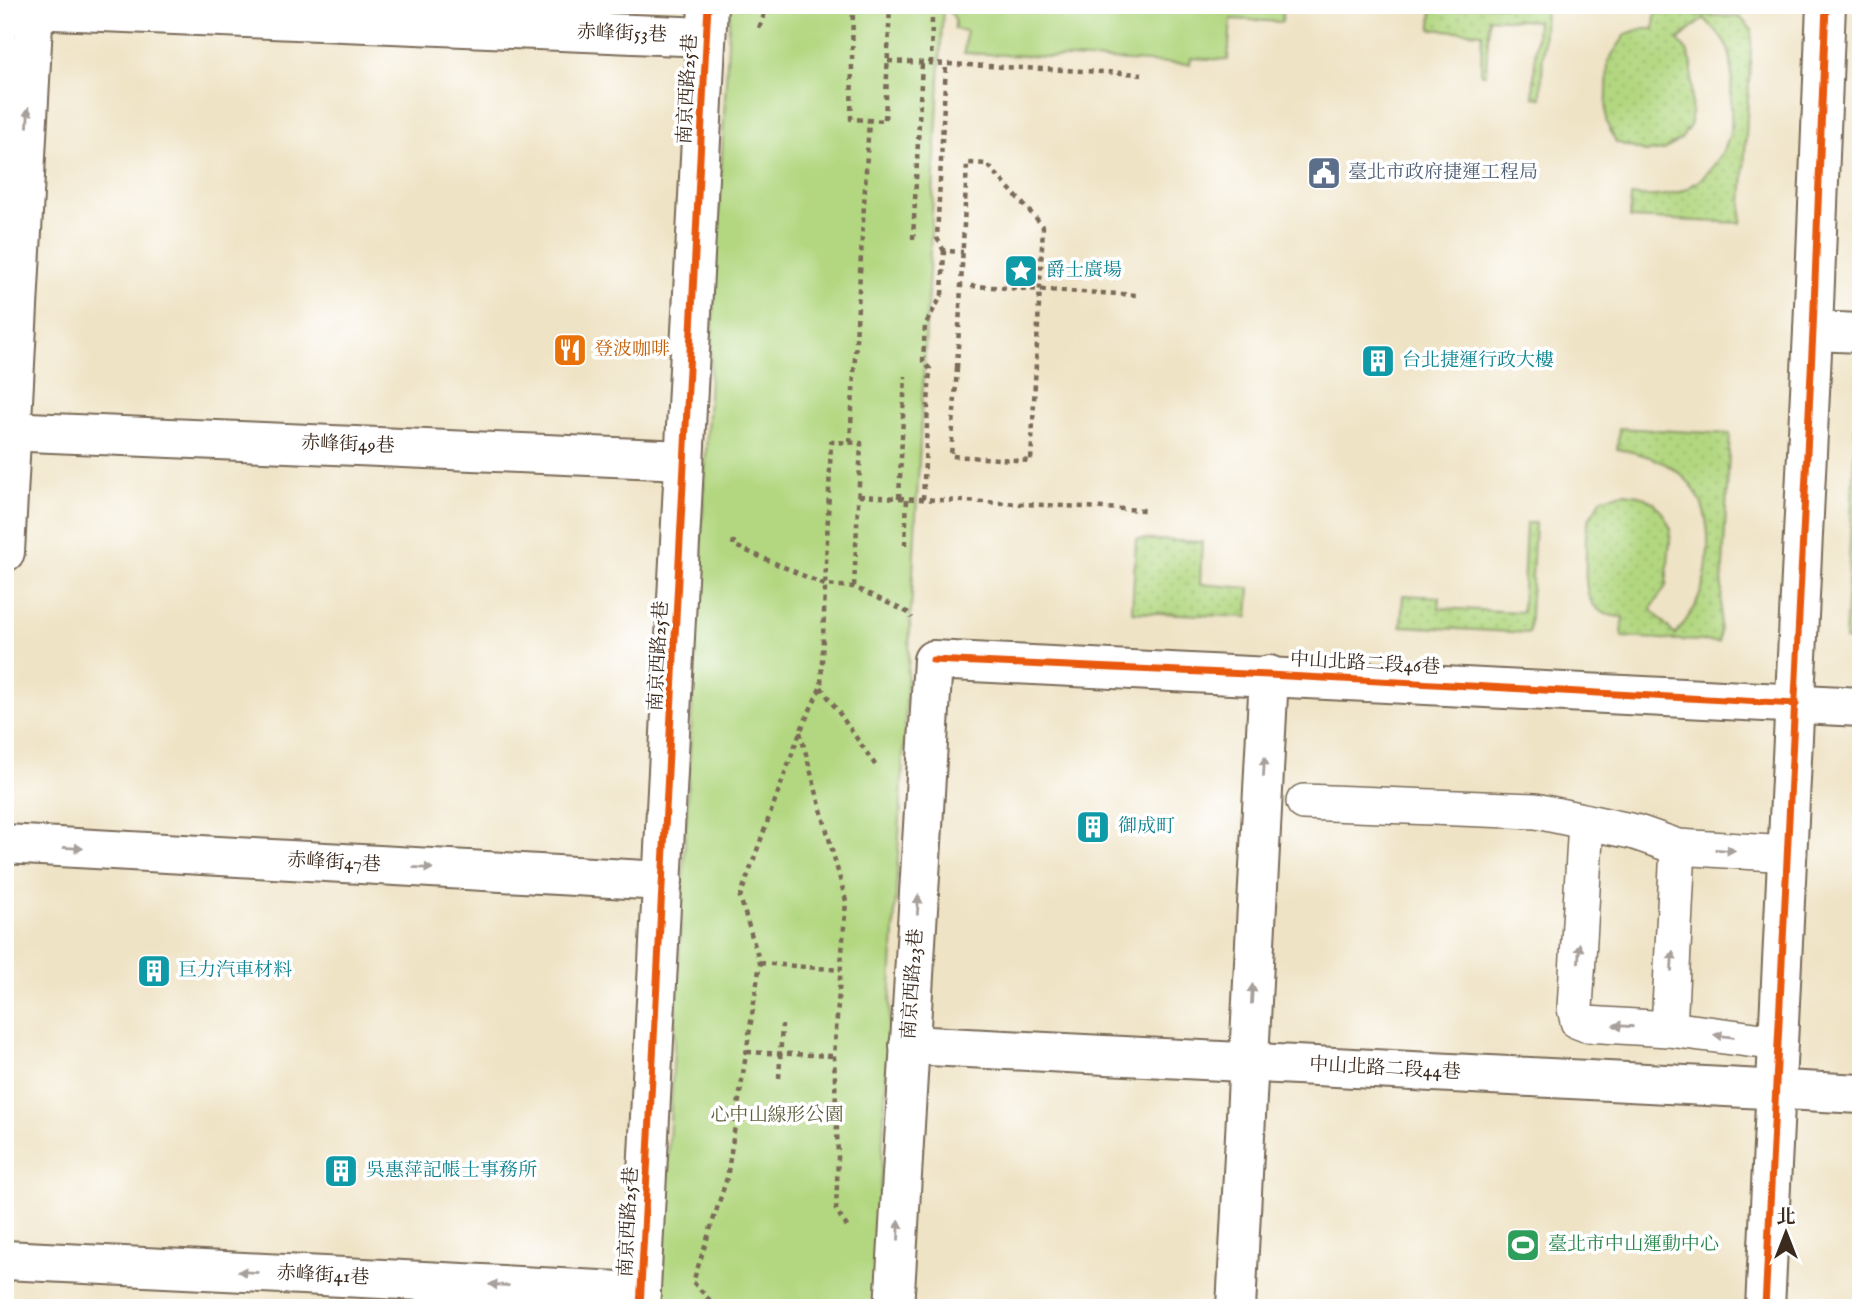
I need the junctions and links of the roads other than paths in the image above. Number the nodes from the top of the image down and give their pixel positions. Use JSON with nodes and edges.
{"nodes":[{"id":1,"x":1826,"y":5,"type":"edge"},
{"id":2,"x":24,"y":8,"type":"edge"},
{"id":3,"x":707,"y":21,"type":"edge"},
{"id":4,"x":1813,"y":331,"type":"junction"},
{"id":5,"x":1861,"y":333,"type":"edge"},
{"id":6,"x":8,"y":431,"type":"edge"},
{"id":7,"x":684,"y":460,"type":"junction"},
{"id":8,"x":5,"y":552,"type":"edge"},
{"id":9,"x":933,"y":660,"type":"joint"},
{"id":10,"x":1269,"y":675,"type":"junction"},
{"id":11,"x":1796,"y":704,"type":"junction"},
{"id":12,"x":1861,"y":707,"type":"edge"},
{"id":13,"x":1304,"y":802,"type":"dead end"},
{"id":14,"x":1587,"y":822,"type":"junction"},
{"id":15,"x":5,"y":844,"type":"edge"},
{"id":16,"x":1678,"y":847,"type":"junction"},
{"id":17,"x":1789,"y":853,"type":"junction"},
{"id":18,"x":663,"y":881,"type":"junction"},
{"id":19,"x":1669,"y":1029,"type":"junction"},
{"id":20,"x":1779,"y":1043,"type":"junction"},
{"id":21,"x":909,"y":1045,"type":"junction"},
{"id":22,"x":1249,"y":1062,"type":"junction"},
{"id":23,"x":1777,"y":1090,"type":"junction"},
{"id":24,"x":1861,"y":1094,"type":"edge"},
{"id":25,"x":5,"y":1260,"type":"edge"},
{"id":26,"x":640,"y":1300,"type":"edge"},
{"id":27,"x":894,"y":1308,"type":"edge"},
{"id":28,"x":1236,"y":1308,"type":"edge"},
{"id":29,"x":1765,"y":1308,"type":"edge"}],
"edges":[{"from":1,"to":4,"type":"street"},
{"from":2,"to":3,"type":"street","name":"赤峰街53巷"},
{"from":6,"to":2,"type":"street","one_way":true},
{"from":3,"to":7,"type":"street","name":"南京西路25巷"},
{"from":4,"to":5,"type":"street"},
{"from":4,"to":11,"type":"street"},
{"from":6,"to":7,"type":"street","name":"赤峰街49巷"},
{"from":6,"to":8,"type":"street"},
{"from":7,"to":18,"type":"street","name":"南京西路25巷"},
{"from":9,"to":10,"type":"street","name":"中山北路二段46巷"},
{"from":21,"to":9,"type":"street","name":"南京西路23巷","one_way":true},
{"from":10,"to":11,"type":"street","name":"中山北路二段46巷"},
{"from":22,"to":10,"type":"street","one_way":true},
{"from":11,"to":12,"type":"street","name":"中山北路二段46巷"},
{"from":11,"to":17,"type":"street"},
{"from":13,"to":14,"type":"lane"},
{"from":14,"to":16,"type":"lane"},
{"from":19,"to":14,"type":"lane","one_way":true},
{"from":15,"to":18,"type":"street","name":"赤峰街47巷","one_way":true},
{"from":16,"to":17,"type":"lane","one_way":true},
{"from":19,"to":16,"type":"lane","one_way":true},
{"from":17,"to":20,"type":"street"},
{"from":18,"to":26,"type":"street","name":"南京西路25巷"},
{"from":20,"to":19,"type":"lane","one_way":true},
{"from":20,"to":23,"type":"street"},
{"from":21,"to":22,"type":"street","name":"中山北路二段44巷"},
{"from":27,"to":21,"type":"street","name":"南京西路23巷","one_way":true},
{"from":22,"to":23,"type":"street","name":"中山北路二段44巷"},
{"from":22,"to":28,"type":"street"},
{"from":23,"to":24,"type":"street","name":"中山北路二段44巷"},
{"from":23,"to":29,"type":"street"},
{"from":26,"to":25,"type":"street","name":"赤峰街41巷","one_way":true}]}
